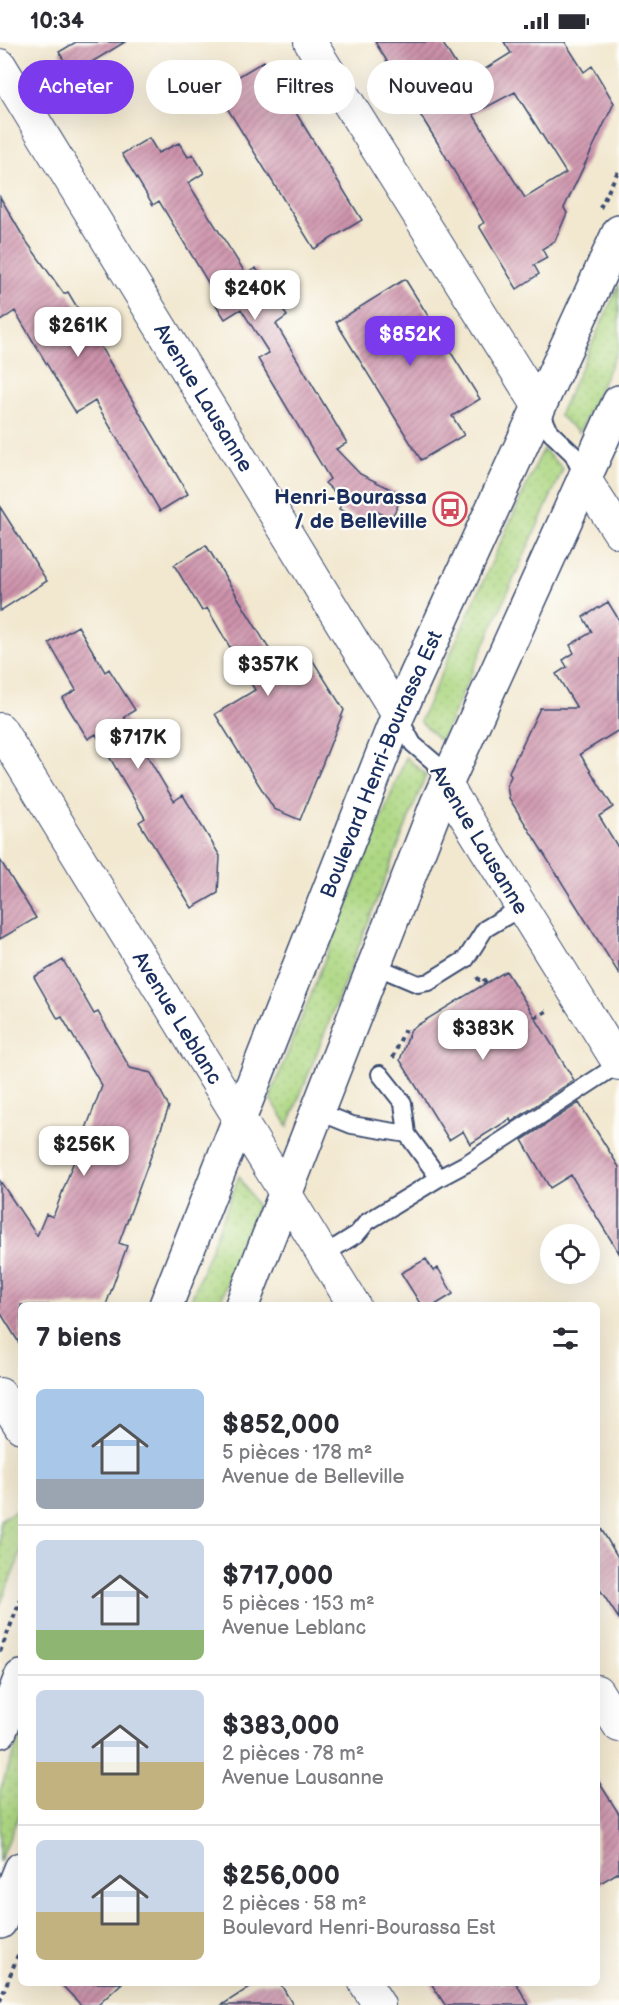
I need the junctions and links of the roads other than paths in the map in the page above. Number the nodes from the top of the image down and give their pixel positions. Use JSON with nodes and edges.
{"nodes":[{"id":1,"x":310,"y":42,"type":"edge"},
{"id":2,"x":0,"y":65,"type":"edge"},
{"id":3,"x":619,"y":232,"type":"edge"},
{"id":4,"x":619,"y":402,"type":"edge"},
{"id":5,"x":539,"y":407,"type":"junction"},
{"id":6,"x":612,"y":434,"type":"edge"},
{"id":7,"x":584,"y":478,"type":"junction"},
{"id":8,"x":619,"y":532,"type":"edge"},
{"id":9,"x":398,"y":715,"type":"junction"},
{"id":10,"x":0,"y":729,"type":"edge"},
{"id":11,"x":446,"y":785,"type":"junction"},
{"id":12,"x":520,"y":908,"type":"junction"},
{"id":13,"x":373,"y":965,"type":"junction"},
{"id":14,"x":619,"y":1064,"type":"edge"},
{"id":15,"x":380,"y":1074,"type":"dead end"},
{"id":16,"x":317,"y":1111,"type":"junction"},
{"id":17,"x":240,"y":1116,"type":"junction"},
{"id":18,"x":407,"y":1134,"type":"junction"},
{"id":19,"x":439,"y":1178,"type":"junction"},
{"id":20,"x":285,"y":1192,"type":"junction"},
{"id":21,"x":323,"y":1255,"type":"junction"},
{"id":22,"x":167,"y":1302,"type":"edge"},
{"id":23,"x":243,"y":1302,"type":"edge"},
{"id":24,"x":352,"y":1302,"type":"edge"},
{"id":25,"x":0,"y":1394,"type":"edge"},
{"id":26,"x":18,"y":1422,"type":"edge"},
{"id":27,"x":18,"y":1685,"type":"edge"},
{"id":28,"x":600,"y":1696,"type":"edge"},
{"id":29,"x":619,"y":1726,"type":"edge"},
{"id":30,"x":0,"y":1731,"type":"edge"},
{"id":31,"x":18,"y":1877,"type":"edge"},
{"id":32,"x":0,"y":1922,"type":"edge"},
{"id":33,"x":367,"y":1986,"type":"edge"},
{"id":34,"x":379,"y":2005,"type":"edge"}],
"edges":[{"from":1,"to":5,"type":"street"},
{"from":2,"to":9,"type":"street","name":"Avenue Lausanne"},
{"from":3,"to":5,"type":"main road","name":"Boulevard Henri-Bourassa Est"},
{"from":4,"to":6,"type":"main road"},
{"from":5,"to":7,"type":"lane"},
{"from":5,"to":9,"type":"main road","name":"Boulevard Henri-Bourassa Est"},
{"from":6,"to":7,"type":"main road"},
{"from":7,"to":8,"type":"street"},
{"from":7,"to":11,"type":"main road"},
{"from":9,"to":11,"type":"lane","name":"Avenue Lausanne"},
{"from":9,"to":17,"type":"main road","name":"Boulevard Henri-Bourassa Est"},
{"from":10,"to":17,"type":"street","name":"Avenue Leblanc"},
{"from":11,"to":12,"type":"street","name":"Avenue Lausanne"},
{"from":11,"to":13,"type":"main road"},
{"from":12,"to":13,"type":"lane"},
{"from":12,"to":14,"type":"street","name":"Avenue Lausanne"},
{"from":13,"to":16,"type":"main road"},
{"from":14,"to":19,"type":"lane"},
{"from":15,"to":18,"type":"lane"},
{"from":16,"to":18,"type":"lane"},
{"from":16,"to":20,"type":"main road"},
{"from":17,"to":20,"type":"street","name":"Avenue Leblanc"},
{"from":17,"to":22,"type":"main road","name":"Boulevard Henri-Bourassa Est"},
{"from":18,"to":19,"type":"lane"},
{"from":19,"to":21,"type":"lane"},
{"from":20,"to":21,"type":"street","name":"Avenue Leblanc"},
{"from":20,"to":23,"type":"main road"},
{"from":21,"to":24,"type":"street","name":"Avenue Leblanc"},
{"from":25,"to":26,"type":"street"},
{"from":27,"to":30,"type":"main road"},
{"from":28,"to":29,"type":"street"},
{"from":31,"to":32,"type":"main road"},
{"from":33,"to":34,"type":"street"}]}
